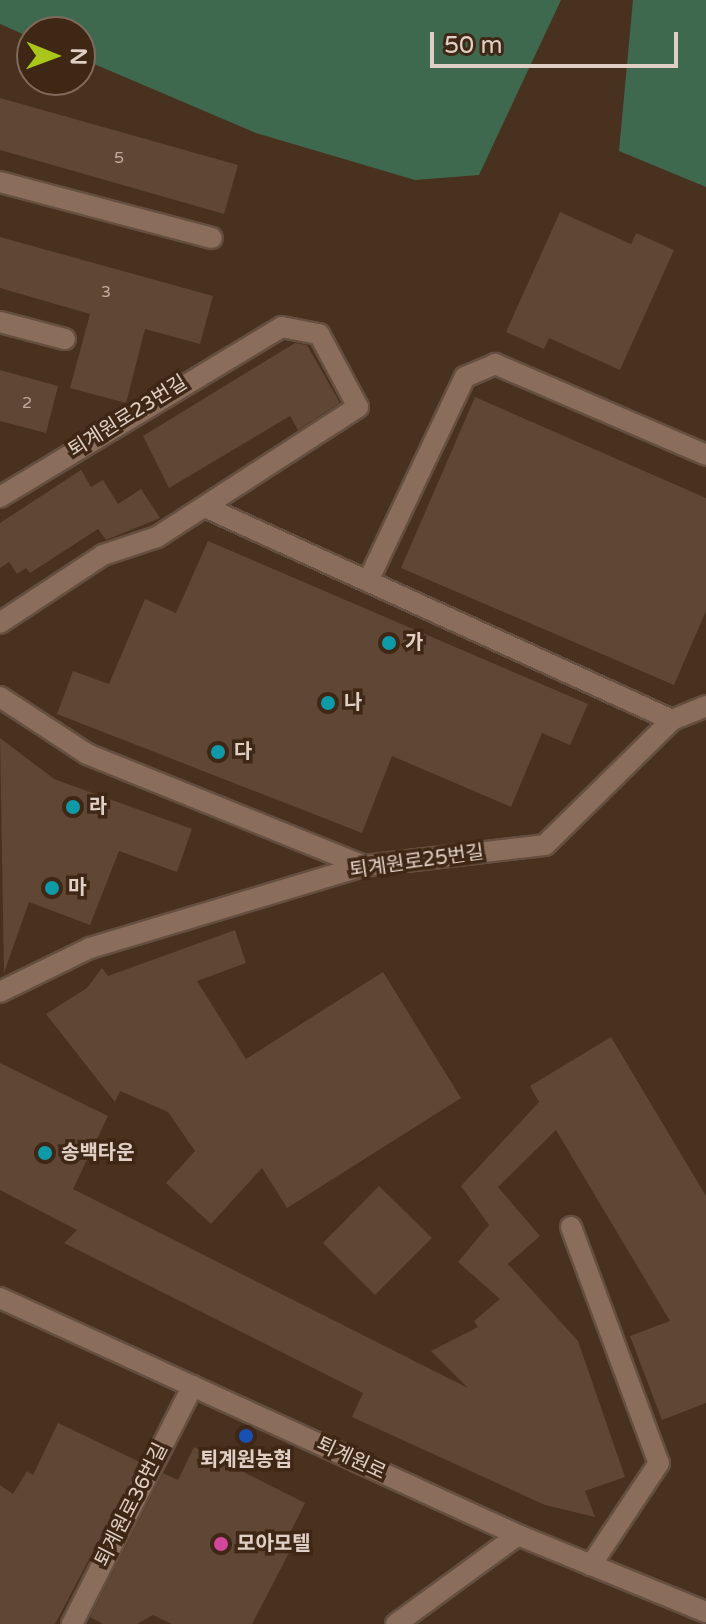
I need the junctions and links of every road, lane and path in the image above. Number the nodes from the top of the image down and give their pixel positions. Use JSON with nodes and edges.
{"nodes":[{"id":1,"x":0,"y":182,"type":"edge"},
{"id":2,"x":212,"y":238,"type":"dead end"},
{"id":3,"x":0,"y":322,"type":"edge"},
{"id":4,"x":65,"y":339,"type":"dead end"},
{"id":5,"x":706,"y":455,"type":"edge"},
{"id":6,"x":0,"y":497,"type":"edge"},
{"id":7,"x":205,"y":507,"type":"junction"},
{"id":8,"x":368,"y":581,"type":"junction"},
{"id":9,"x":0,"y":623,"type":"edge"},
{"id":10,"x":0,"y":697,"type":"edge"},
{"id":11,"x":706,"y":706,"type":"edge"},
{"id":12,"x":672,"y":720,"type":"junction"},
{"id":13,"x":364,"y":866,"type":"junction"},
{"id":14,"x":0,"y":992,"type":"edge"},
{"id":15,"x":571,"y":1227,"type":"dead end"},
{"id":16,"x":0,"y":1298,"type":"edge"},
{"id":17,"x":193,"y":1386,"type":"junction"},
{"id":18,"x":518,"y":1535,"type":"junction"},
{"id":19,"x":591,"y":1565,"type":"junction"},
{"id":20,"x":706,"y":1612,"type":"edge"},
{"id":21,"x":72,"y":1624,"type":"edge"},
{"id":22,"x":396,"y":1624,"type":"edge"}],
"edges":[{"from":1,"to":2,"type":"street"},
{"from":3,"to":4,"type":"street"},
{"from":5,"to":8,"type":"street"},
{"from":6,"to":7,"type":"street","name":"퇴계원로23번길"},
{"from":7,"to":8,"type":"street"},
{"from":7,"to":9,"type":"street"},
{"from":8,"to":12,"type":"street"},
{"from":10,"to":13,"type":"street"},
{"from":11,"to":12,"type":"street","name":"퇴계원로25번길"},
{"from":12,"to":13,"type":"street","name":"퇴계원로25번길"},
{"from":13,"to":14,"type":"street","name":"퇴계원로25번길"},
{"from":15,"to":19,"type":"street"},
{"from":16,"to":17,"type":"street","name":"퇴계원로"},
{"from":17,"to":18,"type":"street","name":"퇴계원로"},
{"from":17,"to":21,"type":"street","name":"퇴계원로36번길"},
{"from":18,"to":19,"type":"street","name":"퇴계원로"},
{"from":18,"to":22,"type":"street"},
{"from":19,"to":20,"type":"street","name":"퇴계원로"}]}
